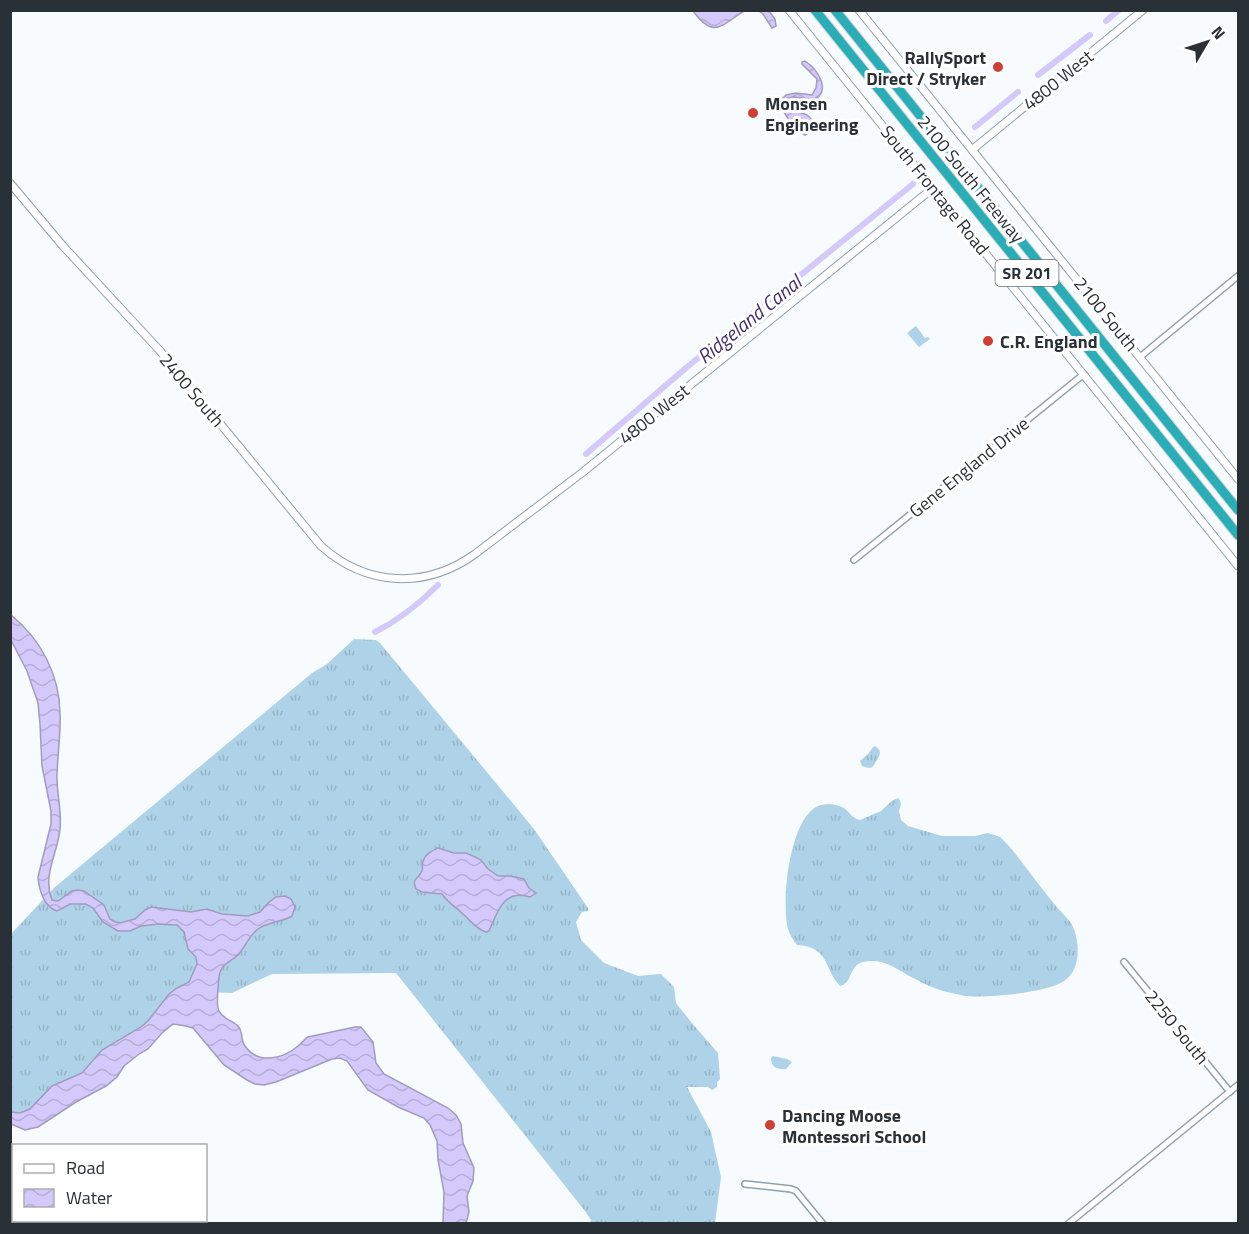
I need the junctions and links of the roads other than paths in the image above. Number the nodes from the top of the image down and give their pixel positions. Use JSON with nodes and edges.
{"nodes":[{"id":1,"x":789,"y":10,"type":"edge"},
{"id":2,"x":814,"y":10,"type":"edge"},
{"id":3,"x":835,"y":10,"type":"edge"},
{"id":4,"x":859,"y":10,"type":"edge"},
{"id":5,"x":1143,"y":10,"type":"edge"},
{"id":6,"x":973,"y":149,"type":"junction"},
{"id":7,"x":10,"y":183,"type":"edge"},
{"id":8,"x":933,"y":188,"type":"junction"},
{"id":9,"x":1239,"y":276,"type":"edge"},
{"id":10,"x":1140,"y":357,"type":"junction"},
{"id":11,"x":1084,"y":374,"type":"junction"},
{"id":12,"x":1239,"y":478,"type":"edge"},
{"id":13,"x":1239,"y":510,"type":"edge"},
{"id":14,"x":1239,"y":535,"type":"edge"},
{"id":15,"x":854,"y":560,"type":"dead end"},
{"id":16,"x":1239,"y":566,"type":"edge"},
{"id":17,"x":384,"y":578,"type":"joint"},
{"id":18,"x":1124,"y":962,"type":"dead end"},
{"id":19,"x":1239,"y":1085,"type":"edge"},
{"id":20,"x":1230,"y":1092,"type":"junction"},
{"id":21,"x":745,"y":1184,"type":"dead end"},
{"id":22,"x":824,"y":1224,"type":"edge"},
{"id":23,"x":1068,"y":1224,"type":"edge"}],
"edges":[{"from":1,"to":8,"type":"street","name":"South Frontage Road"},
{"from":2,"to":14,"type":"highway","name":"2100 South Freeway","number":"SR 201"},
{"from":3,"to":13,"type":"highway","name":"2100 South Freeway","number":"SR 201"},
{"from":4,"to":6,"type":"street","name":"2100 South"},
{"from":5,"to":6,"type":"street","name":"4800 West"},
{"from":6,"to":10,"type":"street","name":"2100 South"},
{"from":7,"to":17,"type":"street","name":"2400 South"},
{"from":8,"to":11,"type":"street","name":"South Frontage Road"},
{"from":8,"to":17,"type":"street","name":"4800 West"},
{"from":9,"to":10,"type":"street"},
{"from":10,"to":12,"type":"street","name":"2100 South"},
{"from":11,"to":15,"type":"street","name":"Gene England Drive"},
{"from":11,"to":16,"type":"street","name":"South Frontage Road"},
{"from":18,"to":20,"type":"street","name":"2250 South"},
{"from":19,"to":20,"type":"street"},
{"from":20,"to":23,"type":"street"},
{"from":21,"to":22,"type":"street"}]}
